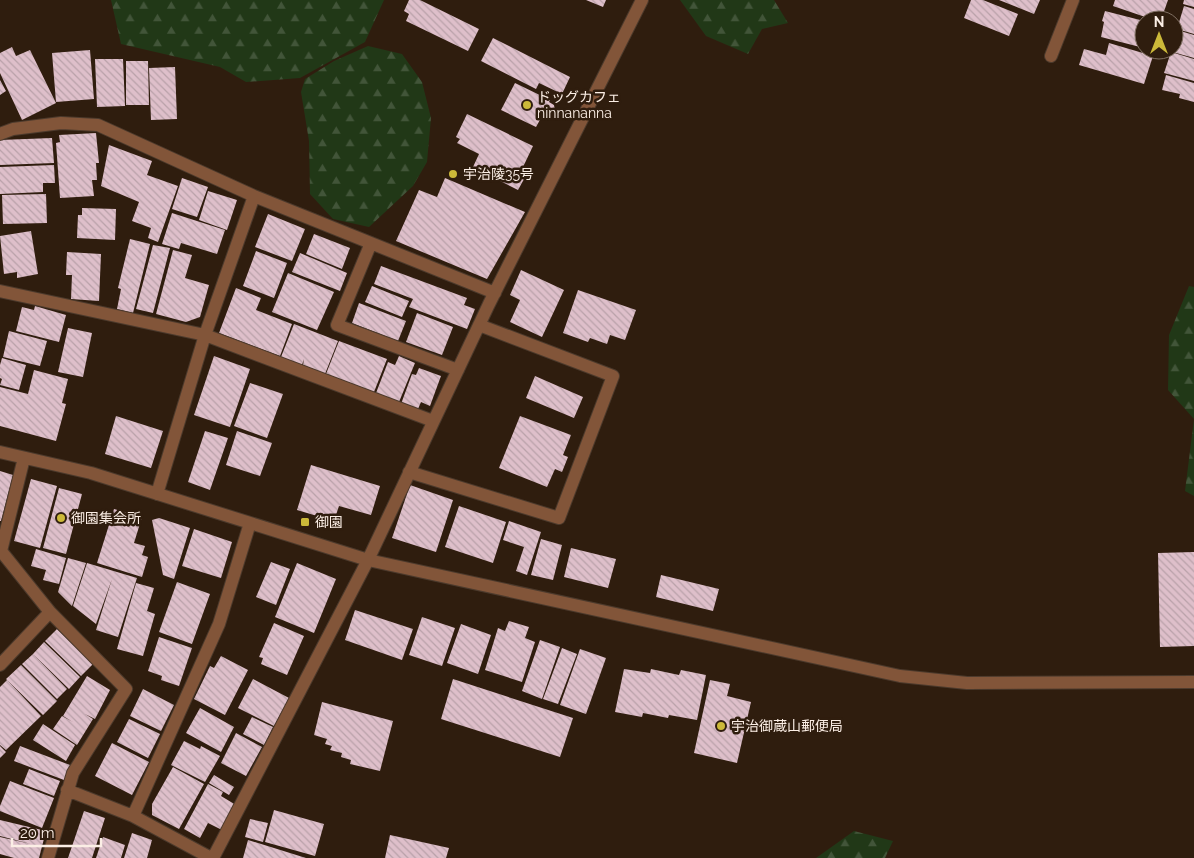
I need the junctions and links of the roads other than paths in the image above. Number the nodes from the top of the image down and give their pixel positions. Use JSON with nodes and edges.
{"nodes":[{"id":1,"x":642,"y":0,"type":"edge"},
{"id":2,"x":1073,"y":0,"type":"edge"},
{"id":3,"x":1052,"y":56,"type":"dead end"},
{"id":4,"x":0,"y":134,"type":"edge"},
{"id":5,"x":254,"y":196,"type":"junction"},
{"id":6,"x":371,"y":243,"type":"junction"},
{"id":7,"x":495,"y":293,"type":"junction"},
{"id":8,"x":1,"y":295,"type":"edge"},
{"id":9,"x":479,"y":325,"type":"junction"},
{"id":10,"x":206,"y":335,"type":"junction"},
{"id":11,"x":458,"y":370,"type":"junction"},
{"id":12,"x":434,"y":421,"type":"junction"},
{"id":13,"x":0,"y":452,"type":"edge"},
{"id":14,"x":24,"y":458,"type":"junction"},
{"id":15,"x":409,"y":472,"type":"junction"},
{"id":16,"x":157,"y":494,"type":"junction"},
{"id":17,"x":250,"y":523,"type":"junction"},
{"id":18,"x":368,"y":560,"type":"junction"},
{"id":19,"x":50,"y":612,"type":"junction"},
{"id":20,"x":0,"y":665,"type":"edge"},
{"id":21,"x":1194,"y":682,"type":"edge"},
{"id":22,"x":67,"y":790,"type":"junction"},
{"id":23,"x":133,"y":816,"type":"junction"},
{"id":24,"x":48,"y":858,"type":"edge"},
{"id":25,"x":212,"y":858,"type":"edge"}],
"edges":[{"from":1,"to":7,"type":"street"},
{"from":2,"to":3,"type":"street"},
{"from":4,"to":5,"type":"street"},
{"from":5,"to":6,"type":"street"},
{"from":5,"to":10,"type":"street"},
{"from":6,"to":7,"type":"street"},
{"from":6,"to":11,"type":"street"},
{"from":7,"to":9,"type":"street"},
{"from":8,"to":10,"type":"street"},
{"from":9,"to":11,"type":"street"},
{"from":9,"to":15,"type":"street"},
{"from":10,"to":12,"type":"street"},
{"from":10,"to":16,"type":"street"},
{"from":11,"to":12,"type":"street"},
{"from":12,"to":15,"type":"street"},
{"from":13,"to":14,"type":"street"},
{"from":14,"to":16,"type":"street"},
{"from":14,"to":19,"type":"street"},
{"from":15,"to":18,"type":"street"},
{"from":16,"to":17,"type":"street"},
{"from":17,"to":18,"type":"street"},
{"from":17,"to":23,"type":"street"},
{"from":18,"to":21,"type":"street"},
{"from":18,"to":25,"type":"street"},
{"from":19,"to":20,"type":"street"},
{"from":19,"to":22,"type":"street"},
{"from":22,"to":23,"type":"street"},
{"from":22,"to":24,"type":"street"},
{"from":23,"to":25,"type":"street"}]}
